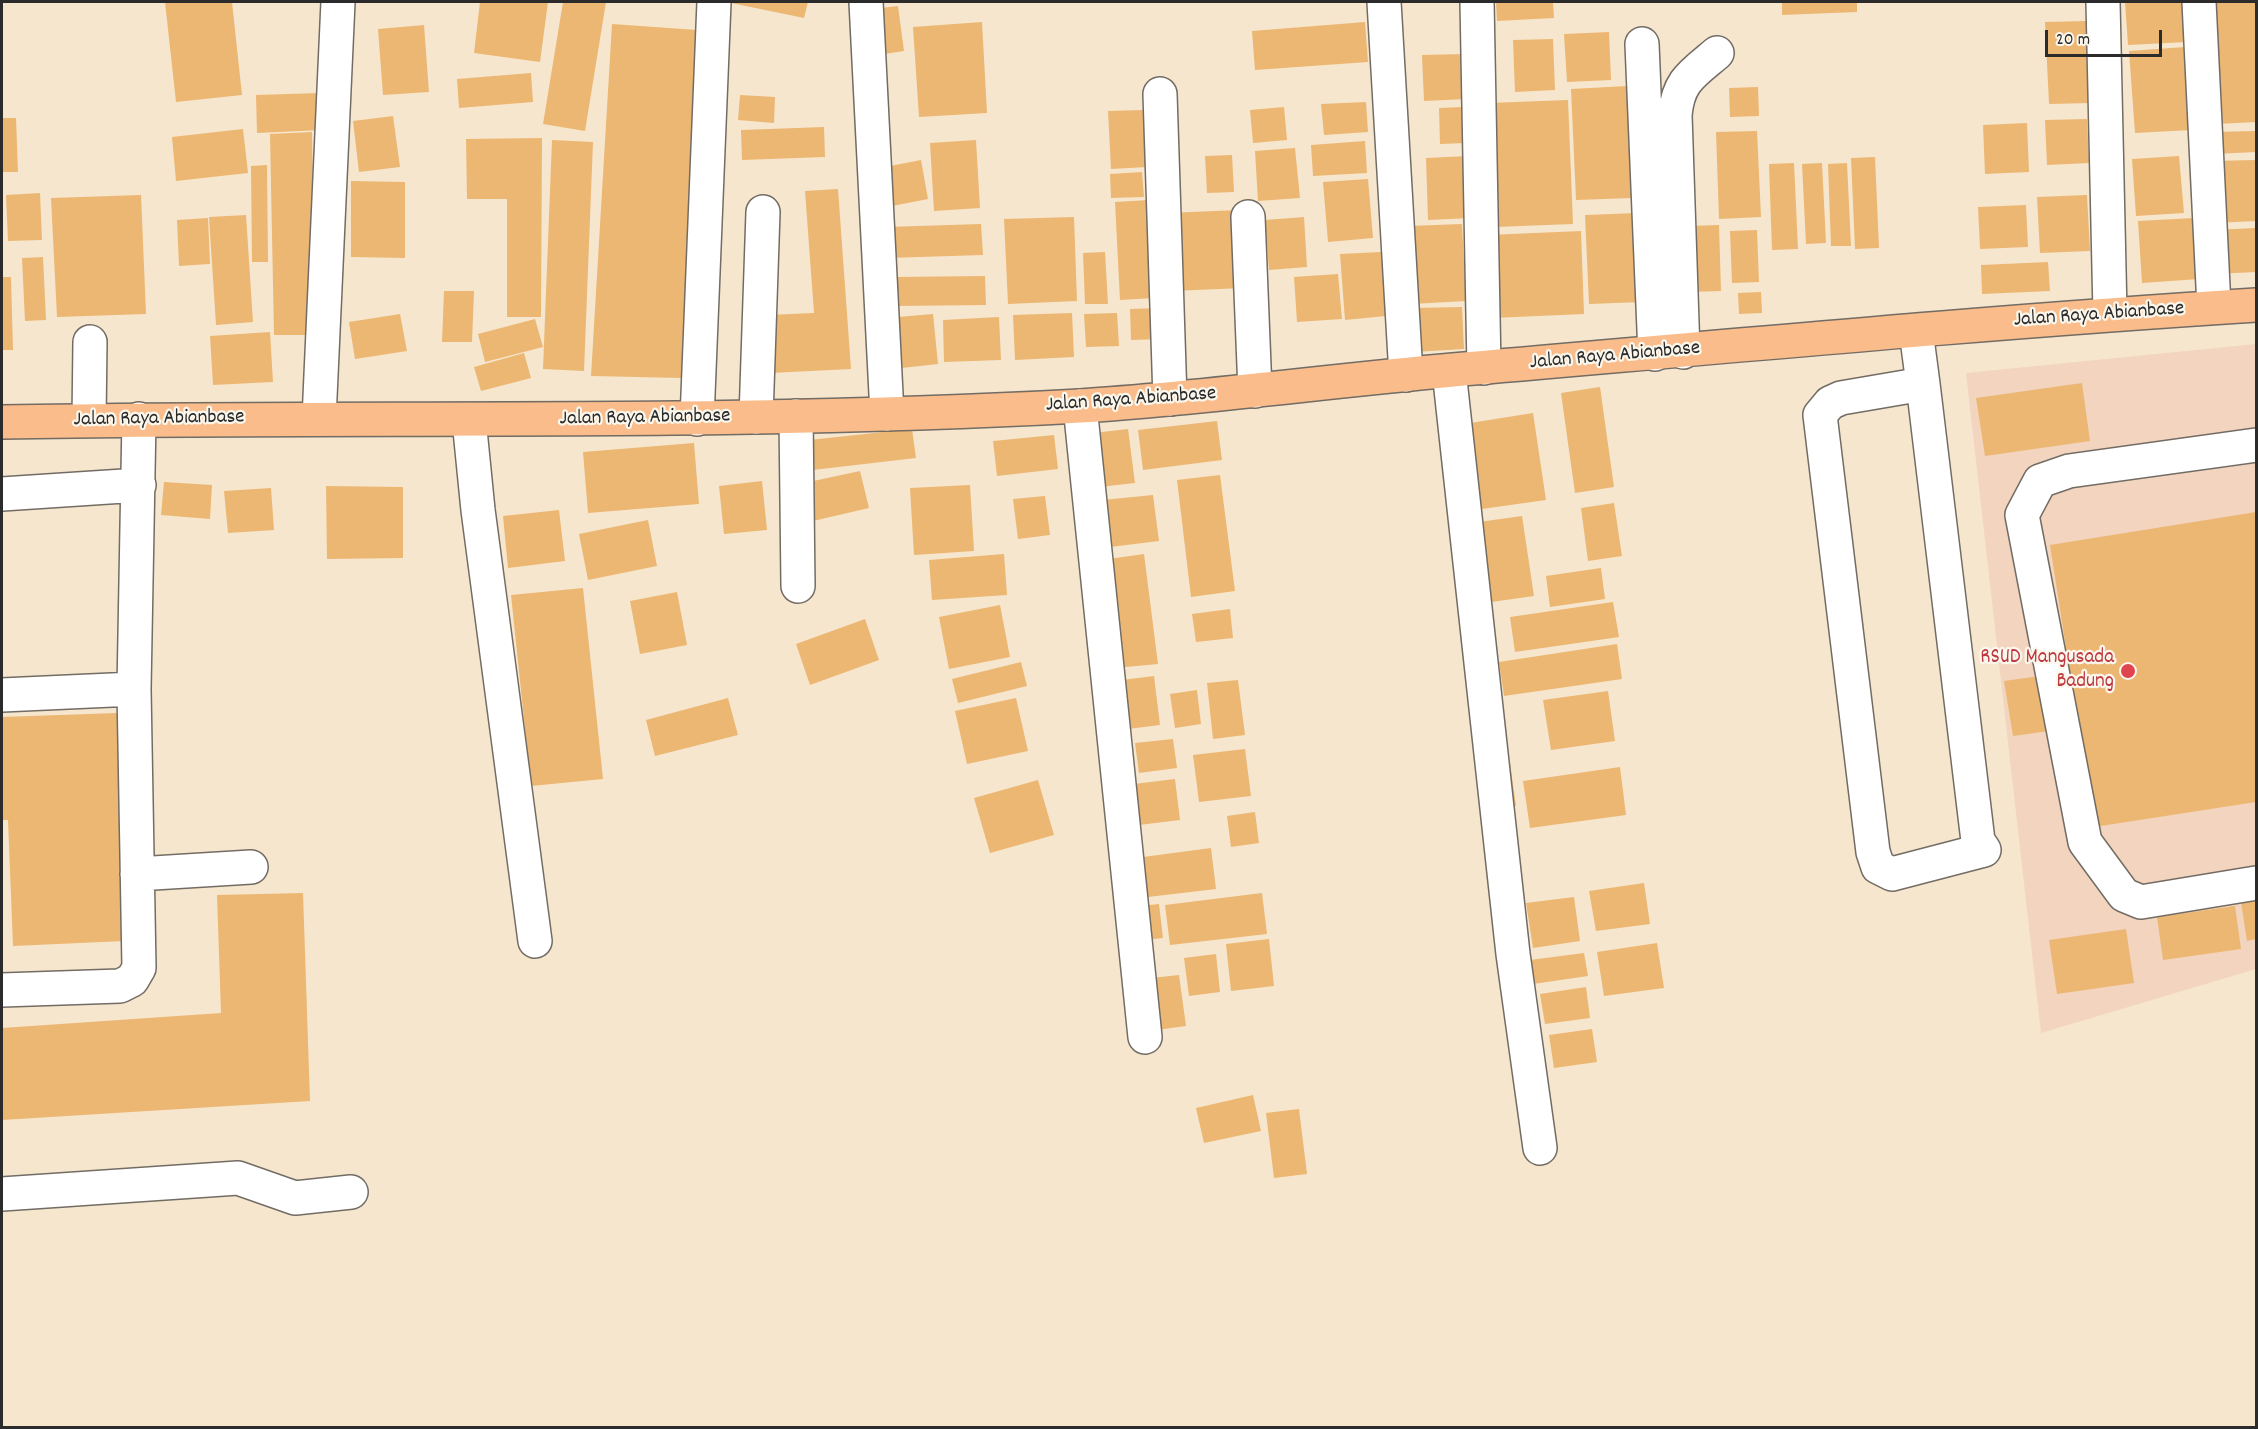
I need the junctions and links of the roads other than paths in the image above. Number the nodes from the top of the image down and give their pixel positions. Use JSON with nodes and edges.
{"nodes":[{"id":1,"x":338,"y":2,"type":"edge"},
{"id":2,"x":714,"y":2,"type":"edge"},
{"id":3,"x":866,"y":2,"type":"edge"},
{"id":4,"x":1384,"y":2,"type":"edge"},
{"id":5,"x":1477,"y":2,"type":"edge"},
{"id":6,"x":2103,"y":2,"type":"edge"},
{"id":7,"x":2199,"y":2,"type":"edge"},
{"id":8,"x":1642,"y":44,"type":"dead end"},
{"id":9,"x":1717,"y":53,"type":"dead end"},
{"id":10,"x":1160,"y":94,"type":"dead end"},
{"id":11,"x":763,"y":212,"type":"dead end"},
{"id":12,"x":1248,"y":217,"type":"dead end"},
{"id":13,"x":2256,"y":305,"type":"edge"},
{"id":14,"x":2214,"y":307,"type":"junction"},
{"id":15,"x":2110,"y":314,"type":"junction"},
{"id":16,"x":1916,"y":331,"type":"junction"},
{"id":17,"x":90,"y":342,"type":"dead end"},
{"id":18,"x":1669,"y":353,"type":"junction"},
{"id":19,"x":1484,"y":368,"type":"junction"},
{"id":20,"x":1449,"y":371,"type":"junction"},
{"id":21,"x":1406,"y":375,"type":"junction"},
{"id":22,"x":1923,"y":384,"type":"junction"},
{"id":23,"x":1255,"y":392,"type":"junction"},
{"id":24,"x":1170,"y":399,"type":"junction"},
{"id":25,"x":1080,"y":406,"type":"junction"},
{"id":26,"x":887,"y":414,"type":"junction"},
{"id":27,"x":796,"y":416,"type":"junction"},
{"id":28,"x":756,"y":417,"type":"junction"},
{"id":29,"x":139,"y":419,"type":"junction"},
{"id":30,"x":320,"y":419,"type":"junction"},
{"id":31,"x":697,"y":419,"type":"junction"},
{"id":32,"x":89,"y":420,"type":"junction"},
{"id":33,"x":469,"y":420,"type":"junction"},
{"id":34,"x":2,"y":422,"type":"edge"},
{"id":35,"x":2256,"y":445,"type":"edge"},
{"id":36,"x":139,"y":485,"type":"junction"},
{"id":37,"x":2,"y":494,"type":"edge"},
{"id":38,"x":798,"y":586,"type":"dead end"},
{"id":39,"x":134,"y":690,"type":"junction"},
{"id":40,"x":2,"y":695,"type":"edge"},
{"id":41,"x":251,"y":867,"type":"dead end"},
{"id":42,"x":137,"y":874,"type":"junction"},
{"id":43,"x":2256,"y":883,"type":"edge"},
{"id":44,"x":535,"y":941,"type":"dead end"},
{"id":45,"x":2,"y":990,"type":"edge"},
{"id":46,"x":1145,"y":1037,"type":"dead end"},
{"id":47,"x":1540,"y":1148,"type":"dead end"},
{"id":48,"x":351,"y":1192,"type":"dead end"},
{"id":49,"x":2,"y":1194,"type":"edge"}],
"edges":[{"from":1,"to":30,"type":"street"},
{"from":2,"to":31,"type":"street"},
{"from":3,"to":26,"type":"street"},
{"from":4,"to":21,"type":"street"},
{"from":5,"to":19,"type":"street"},
{"from":6,"to":15,"type":"street"},
{"from":7,"to":14,"type":"street"},
{"from":8,"to":18,"type":"street"},
{"from":9,"to":18,"type":"street"},
{"from":10,"to":24,"type":"street"},
{"from":11,"to":28,"type":"street"},
{"from":12,"to":23,"type":"street"},
{"from":13,"to":14,"type":"main road","name":"Jalan Raya Abianbase"},
{"from":14,"to":15,"type":"main road","name":"Jalan Raya Abianbase"},
{"from":15,"to":16,"type":"main road","name":"Jalan Raya Abianbase"},
{"from":16,"to":18,"type":"main road","name":"Jalan Raya Abianbase"},
{"from":16,"to":22,"type":"street"},
{"from":17,"to":32,"type":"street"},
{"from":18,"to":19,"type":"main road","name":"Jalan Raya Abianbase"},
{"from":19,"to":20,"type":"main road","name":"Jalan Raya Abianbase"},
{"from":20,"to":21,"type":"main road","name":"Jalan Raya Abianbase"},
{"from":20,"to":47,"type":"street"},
{"from":21,"to":23,"type":"main road","name":"Jalan Raya Abianbase"},
{"from":22,"to":22,"type":"street"},
{"from":23,"to":24,"type":"main road","name":"Jalan Raya Abianbase"},
{"from":24,"to":25,"type":"main road","name":"Jalan Raya Abianbase"},
{"from":25,"to":26,"type":"main road","name":"Jalan Raya Abianbase"},
{"from":25,"to":46,"type":"street"},
{"from":26,"to":27,"type":"main road","name":"Jalan Raya Abianbase"},
{"from":27,"to":28,"type":"main road","name":"Jalan Raya Abianbase"},
{"from":27,"to":38,"type":"street"},
{"from":28,"to":31,"type":"main road","name":"Jalan Raya Abianbase"},
{"from":29,"to":30,"type":"main road","name":"Jalan Raya Abianbase"},
{"from":29,"to":32,"type":"main road","name":"Jalan Raya Abianbase"},
{"from":29,"to":36,"type":"street"},
{"from":30,"to":33,"type":"main road","name":"Jalan Raya Abianbase"},
{"from":31,"to":33,"type":"main road","name":"Jalan Raya Abianbase"},
{"from":32,"to":34,"type":"main road","name":"Jalan Raya Abianbase"},
{"from":33,"to":44,"type":"street"},
{"from":35,"to":43,"type":"street"},
{"from":36,"to":37,"type":"street"},
{"from":36,"to":39,"type":"street"},
{"from":39,"to":40,"type":"street"},
{"from":39,"to":42,"type":"street"},
{"from":41,"to":42,"type":"street"},
{"from":42,"to":45,"type":"street"},
{"from":48,"to":49,"type":"street"}]}
